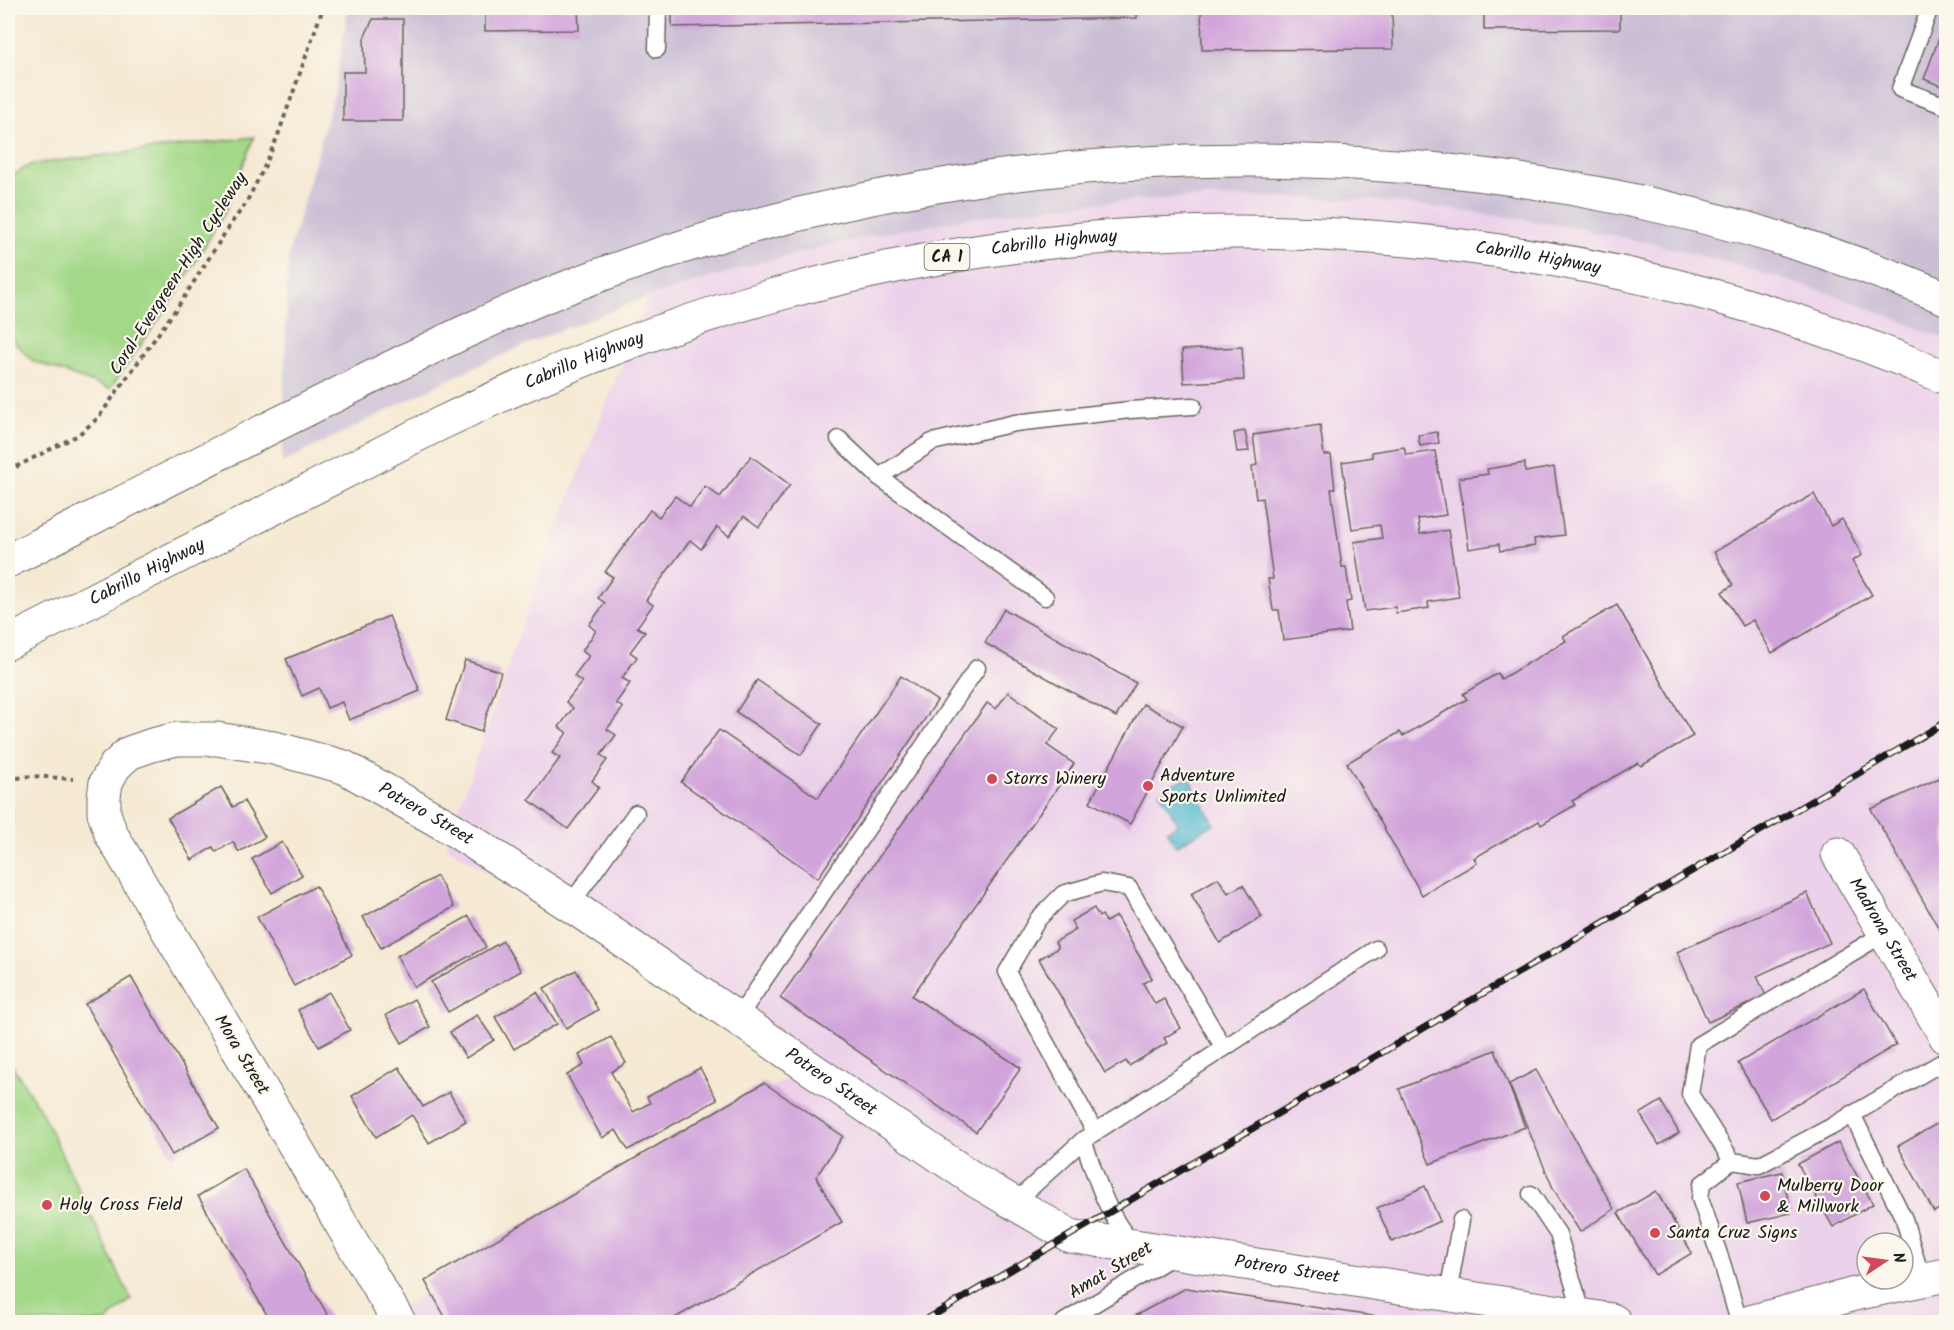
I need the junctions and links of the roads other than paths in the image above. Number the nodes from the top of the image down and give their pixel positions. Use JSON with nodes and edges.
{"nodes":[{"id":1,"x":658,"y":8,"type":"edge"},
{"id":2,"x":1930,"y":8,"type":"edge"},
{"id":3,"x":657,"y":50,"type":"dead end"},
{"id":4,"x":1947,"y":106,"type":"edge"},
{"id":5,"x":1947,"y":298,"type":"edge"},
{"id":6,"x":1947,"y":378,"type":"edge"},
{"id":7,"x":1194,"y":406,"type":"dead end"},
{"id":8,"x":839,"y":439,"type":"dead end"},
{"id":9,"x":879,"y":477,"type":"junction"},
{"id":10,"x":8,"y":561,"type":"edge"},
{"id":11,"x":1046,"y":597,"type":"dead end"},
{"id":12,"x":8,"y":643,"type":"edge"},
{"id":13,"x":977,"y":668,"type":"dead end"},
{"id":14,"x":106,"y":782,"type":"joint"},
{"id":15,"x":636,"y":813,"type":"dead end"},
{"id":16,"x":1838,"y":854,"type":"dead end"},
{"id":17,"x":570,"y":905,"type":"junction"},
{"id":18,"x":1885,"y":933,"type":"junction"},
{"id":19,"x":1376,"y":949,"type":"dead end"},
{"id":20,"x":737,"y":1018,"type":"junction"},
{"id":21,"x":1947,"y":1037,"type":"edge"},
{"id":22,"x":1224,"y":1048,"type":"junction"},
{"id":23,"x":1947,"y":1060,"type":"edge"},
{"id":24,"x":1852,"y":1114,"type":"junction"},
{"id":25,"x":1089,"y":1136,"type":"junction"},
{"id":26,"x":1732,"y":1161,"type":"junction"},
{"id":27,"x":1531,"y":1194,"type":"dead end"},
{"id":28,"x":1014,"y":1203,"type":"junction"},
{"id":29,"x":1461,"y":1220,"type":"dead end"},
{"id":30,"x":1135,"y":1246,"type":"junction"},
{"id":31,"x":1179,"y":1253,"type":"junction"},
{"id":32,"x":1934,"y":1277,"type":"edge"},
{"id":33,"x":1448,"y":1294,"type":"junction"},
{"id":34,"x":1583,"y":1315,"type":"junction"},
{"id":35,"x":399,"y":1323,"type":"edge"},
{"id":36,"x":1064,"y":1323,"type":"edge"},
{"id":37,"x":1615,"y":1323,"type":"edge"},
{"id":38,"x":1739,"y":1323,"type":"edge"},
{"id":39,"x":1750,"y":1323,"type":"edge"}],
"edges":[{"from":1,"to":3,"type":"lane"},
{"from":2,"to":4,"type":"lane"},
{"from":5,"to":10,"type":"main road"},
{"from":6,"to":12,"type":"main road","name":"Cabrillo Highway","number":"CA 1"},
{"from":7,"to":9,"type":"lane"},
{"from":8,"to":9,"type":"lane"},
{"from":9,"to":11,"type":"lane"},
{"from":13,"to":20,"type":"lane"},
{"from":14,"to":17,"type":"main road","name":"Potrero Street"},
{"from":14,"to":35,"type":"main road","name":"Mora Street"},
{"from":15,"to":17,"type":"lane"},
{"from":16,"to":18,"type":"main road","name":"Madrona Street"},
{"from":17,"to":20,"type":"main road","name":"Potrero Street"},
{"from":18,"to":21,"type":"main road","name":"Madrona Street"},
{"from":18,"to":26,"type":"lane"},
{"from":19,"to":22,"type":"lane"},
{"from":20,"to":28,"type":"main road","name":"Potrero Street"},
{"from":22,"to":25,"type":"lane"},
{"from":22,"to":25,"type":"lane"},
{"from":23,"to":24,"type":"lane"},
{"from":24,"to":26,"type":"lane"},
{"from":24,"to":32,"type":"lane"},
{"from":25,"to":28,"type":"lane"},
{"from":25,"to":30,"type":"lane"},
{"from":26,"to":38,"type":"lane"},
{"from":27,"to":34,"type":"lane"},
{"from":28,"to":30,"type":"main road","name":"Potrero Street"},
{"from":29,"to":33,"type":"lane"},
{"from":30,"to":31,"type":"main road","name":"Potrero Street"},
{"from":31,"to":33,"type":"main road","name":"Potrero Street"},
{"from":31,"to":36,"type":"lane","name":"Amat Street"},
{"from":32,"to":39,"type":"main road"},
{"from":33,"to":34,"type":"main road","name":"Potrero Street"},
{"from":34,"to":37,"type":"main road","name":"Potrero Street"}]}
